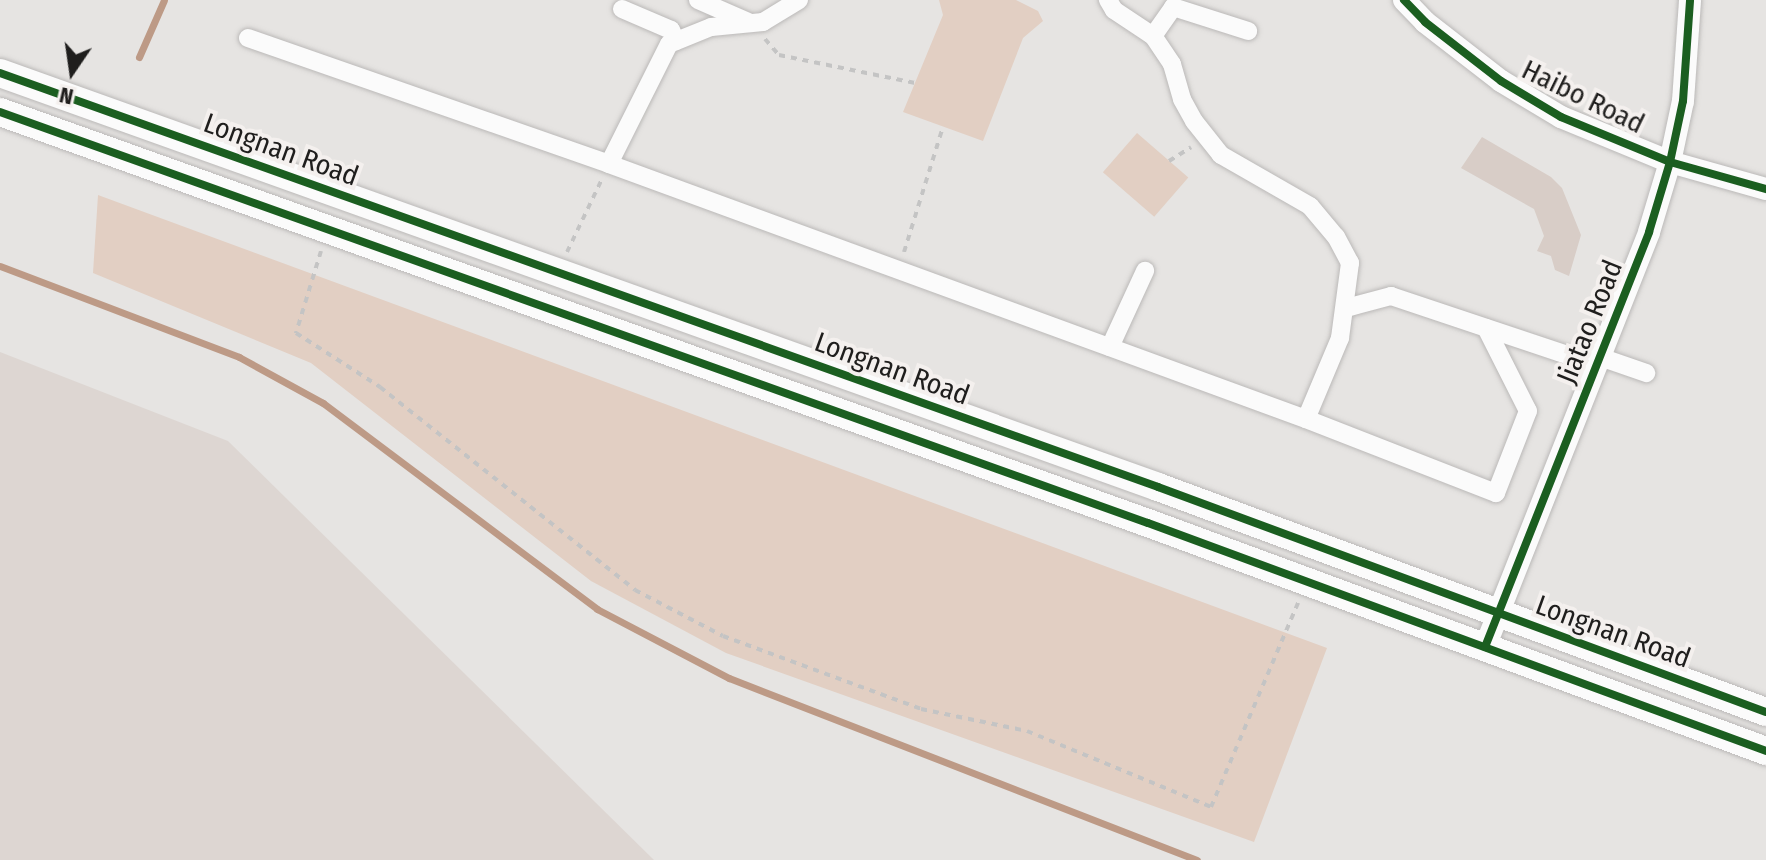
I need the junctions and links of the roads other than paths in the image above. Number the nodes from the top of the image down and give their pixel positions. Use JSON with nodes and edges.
{"nodes":[{"id":1,"x":698,"y":0,"type":"edge"},
{"id":2,"x":799,"y":0,"type":"edge"},
{"id":3,"x":1108,"y":0,"type":"edge"},
{"id":4,"x":1404,"y":0,"type":"edge"},
{"id":5,"x":1690,"y":0,"type":"edge"},
{"id":6,"x":622,"y":9,"type":"dead end"},
{"id":7,"x":750,"y":23,"type":"junction"},
{"id":8,"x":1248,"y":31,"type":"dead end"},
{"id":9,"x":1153,"y":36,"type":"junction"},
{"id":10,"x":248,"y":38,"type":"dead end"},
{"id":11,"x":676,"y":41,"type":"junction"},
{"id":12,"x":0,"y":73,"type":"edge"},
{"id":13,"x":0,"y":112,"type":"edge"},
{"id":14,"x":1670,"y":162,"type":"junction"},
{"id":15,"x":609,"y":164,"type":"junction"},
{"id":16,"x":1766,"y":189,"type":"edge"},
{"id":17,"x":1145,"y":271,"type":"dead end"},
{"id":18,"x":1346,"y":308,"type":"junction"},
{"id":19,"x":1486,"y":328,"type":"junction"},
{"id":20,"x":1110,"y":347,"type":"junction"},
{"id":21,"x":1598,"y":361,"type":"junction"},
{"id":22,"x":1646,"y":373,"type":"dead end"},
{"id":23,"x":1306,"y":419,"type":"junction"},
{"id":24,"x":1499,"y":613,"type":"junction"},
{"id":25,"x":1485,"y":647,"type":"junction"},
{"id":26,"x":1766,"y":712,"type":"edge"},
{"id":27,"x":1766,"y":751,"type":"edge"}],
"edges":[{"from":1,"to":7,"type":"street"},
{"from":2,"to":7,"type":"street"},
{"from":3,"to":9,"type":"street"},
{"from":4,"to":14,"type":"street","name":"Haibo Road"},
{"from":5,"to":14,"type":"street","name":"Jiatao Road"},
{"from":6,"to":11,"type":"street"},
{"from":7,"to":11,"type":"street"},
{"from":8,"to":9,"type":"street"},
{"from":9,"to":18,"type":"street"},
{"from":10,"to":15,"type":"street"},
{"from":11,"to":15,"type":"street"},
{"from":12,"to":24,"type":"main road","name":"Longnan Road"},
{"from":13,"to":25,"type":"main road","name":"Longnan Road"},
{"from":14,"to":16,"type":"street","name":"Haibo Road"},
{"from":14,"to":21,"type":"street","name":"Jiatao Road"},
{"from":15,"to":20,"type":"street"},
{"from":17,"to":20,"type":"street"},
{"from":18,"to":19,"type":"street"},
{"from":18,"to":23,"type":"street"},
{"from":19,"to":21,"type":"street"},
{"from":19,"to":23,"type":"street"},
{"from":20,"to":23,"type":"street"},
{"from":21,"to":22,"type":"street"},
{"from":21,"to":24,"type":"street","name":"Jiatao Road"},
{"from":24,"to":25,"type":"street","name":"Jiatao Road"},
{"from":24,"to":26,"type":"main road","name":"Longnan Road"},
{"from":25,"to":27,"type":"main road","name":"Longnan Road"}]}
